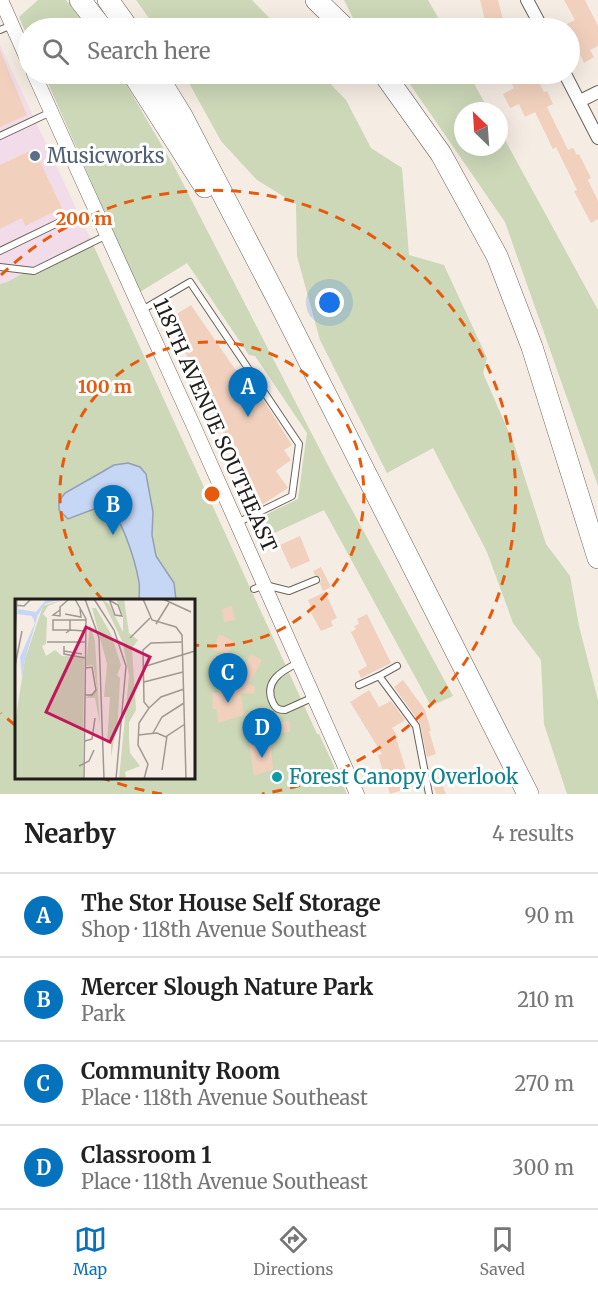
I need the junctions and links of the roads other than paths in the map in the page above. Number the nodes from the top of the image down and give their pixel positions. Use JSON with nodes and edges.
{"nodes":[{"id":1,"x":1,"y":0,"type":"edge"},
{"id":2,"x":80,"y":0,"type":"edge"},
{"id":3,"x":108,"y":0,"type":"edge"},
{"id":4,"x":316,"y":0,"type":"edge"},
{"id":5,"x":324,"y":0,"type":"edge"},
{"id":6,"x":527,"y":0,"type":"edge"},
{"id":7,"x":94,"y":18,"type":"edge"},
{"id":8,"x":121,"y":18,"type":"edge"},
{"id":9,"x":335,"y":18,"type":"edge"},
{"id":10,"x":338,"y":18,"type":"edge"},
{"id":11,"x":537,"y":18,"type":"edge"},
{"id":12,"x":6,"y":28,"type":"edge"},
{"id":13,"x":18,"y":46,"type":"edge"},
{"id":14,"x":39,"y":84,"type":"edge"},
{"id":15,"x":139,"y":84,"type":"edge"},
{"id":16,"x":162,"y":84,"type":"edge"},
{"id":17,"x":391,"y":84,"type":"edge"},
{"id":18,"x":571,"y":84,"type":"edge"},
{"id":19,"x":598,"y":92,"type":"edge"},
{"id":20,"x":580,"y":101,"type":"junction"},
{"id":21,"x":52,"y":112,"type":"junction"},
{"id":22,"x":0,"y":136,"type":"edge"},
{"id":23,"x":598,"y":138,"type":"edge"},
{"id":24,"x":62,"y":221,"type":"dead end"},
{"id":25,"x":107,"y":234,"type":"junction"},
{"id":26,"x":0,"y":250,"type":"edge"},
{"id":27,"x":0,"y":267,"type":"edge"},
{"id":28,"x":280,"y":304,"type":"junction"},
{"id":29,"x":142,"y":310,"type":"junction"},
{"id":30,"x":237,"y":523,"type":"junction"},
{"id":31,"x":598,"y":558,"type":"edge"},
{"id":32,"x":316,"y":580,"type":"dead end"},
{"id":33,"x":259,"y":587,"type":"junction"},
{"id":34,"x":299,"y":663,"type":"junction"},
{"id":35,"x":397,"y":666,"type":"dead end"},
{"id":36,"x":379,"y":675,"type":"junction"},
{"id":37,"x":359,"y":685,"type":"dead end"},
{"id":38,"x":314,"y":697,"type":"junction"},
{"id":39,"x":357,"y":794,"type":"edge"},
{"id":40,"x":429,"y":794,"type":"edge"},
{"id":41,"x":528,"y":794,"type":"edge"}],
"edges":[{"from":1,"to":12,"type":"street"},
{"from":2,"to":7,"type":"highway"},
{"from":3,"to":8,"type":"highway"},
{"from":4,"to":9,"type":"highway"},
{"from":5,"to":10,"type":"highway"},
{"from":6,"to":11,"type":"street"},
{"from":12,"to":13,"type":"street"},
{"from":14,"to":21,"type":"street","name":"118TH AVENUE SOUTHEAST"},
{"from":15,"to":28,"type":"highway"},
{"from":16,"to":28,"type":"highway"},
{"from":17,"to":31,"type":"highway"},
{"from":18,"to":20,"type":"street"},
{"from":19,"to":20,"type":"street"},
{"from":20,"to":23,"type":"street"},
{"from":21,"to":22,"type":"lane"},
{"from":21,"to":25,"type":"street","name":"118TH AVENUE SOUTHEAST"},
{"from":24,"to":26,"type":"lane"},
{"from":25,"to":27,"type":"lane"},
{"from":25,"to":29,"type":"street","name":"118TH AVENUE SOUTHEAST"},
{"from":28,"to":41,"type":"highway"},
{"from":29,"to":30,"type":"street","name":"118TH AVENUE SOUTHEAST"},
{"from":29,"to":30,"type":"lane"},
{"from":30,"to":33,"type":"street","name":"118TH AVENUE SOUTHEAST"},
{"from":32,"to":33,"type":"lane"},
{"from":33,"to":34,"type":"street","name":"118TH AVENUE SOUTHEAST"},
{"from":34,"to":38,"type":"street","name":"118TH AVENUE SOUTHEAST"},
{"from":34,"to":38,"type":"lane"},
{"from":35,"to":36,"type":"lane"},
{"from":36,"to":37,"type":"lane"},
{"from":36,"to":40,"type":"lane"},
{"from":38,"to":39,"type":"street","name":"118TH AVENUE SOUTHEAST"}]}
